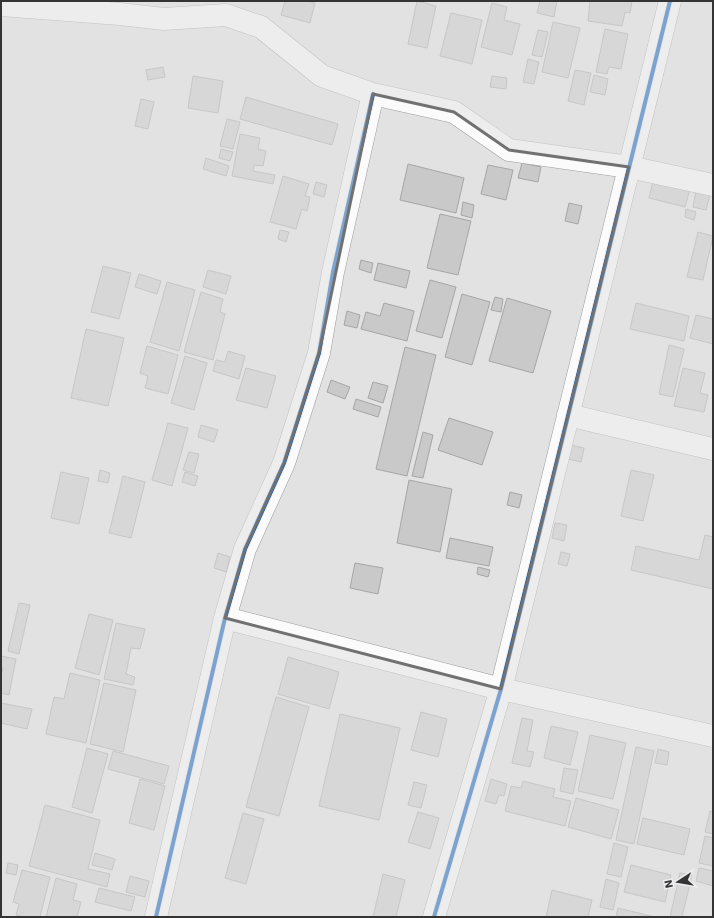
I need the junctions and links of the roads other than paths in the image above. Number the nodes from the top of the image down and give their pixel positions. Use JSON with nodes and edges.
{"nodes":[{"id":1,"x":670,"y":1,"type":"edge"},
{"id":2,"x":1,"y":5,"type":"edge"},
{"id":3,"x":373,"y":94,"type":"junction"},
{"id":4,"x":629,"y":167,"type":"junction"},
{"id":5,"x":713,"y":185,"type":"edge"},
{"id":6,"x":568,"y":416,"type":"junction"},
{"id":7,"x":713,"y":449,"type":"edge"},
{"id":8,"x":225,"y":618,"type":"junction"},
{"id":9,"x":501,"y":689,"type":"junction"},
{"id":10,"x":713,"y":736,"type":"edge"},
{"id":11,"x":156,"y":917,"type":"edge"},
{"id":12,"x":434,"y":917,"type":"edge"}],
"edges":[{"from":1,"to":4,"type":"street"},
{"from":2,"to":3,"type":"street"},
{"from":3,"to":4,"type":"street"},
{"from":3,"to":8,"type":"street"},
{"from":4,"to":5,"type":"street"},
{"from":4,"to":6,"type":"street"},
{"from":6,"to":7,"type":"street"},
{"from":6,"to":9,"type":"street"},
{"from":8,"to":9,"type":"street"},
{"from":8,"to":11,"type":"street"},
{"from":9,"to":10,"type":"street"},
{"from":9,"to":12,"type":"street"}]}
